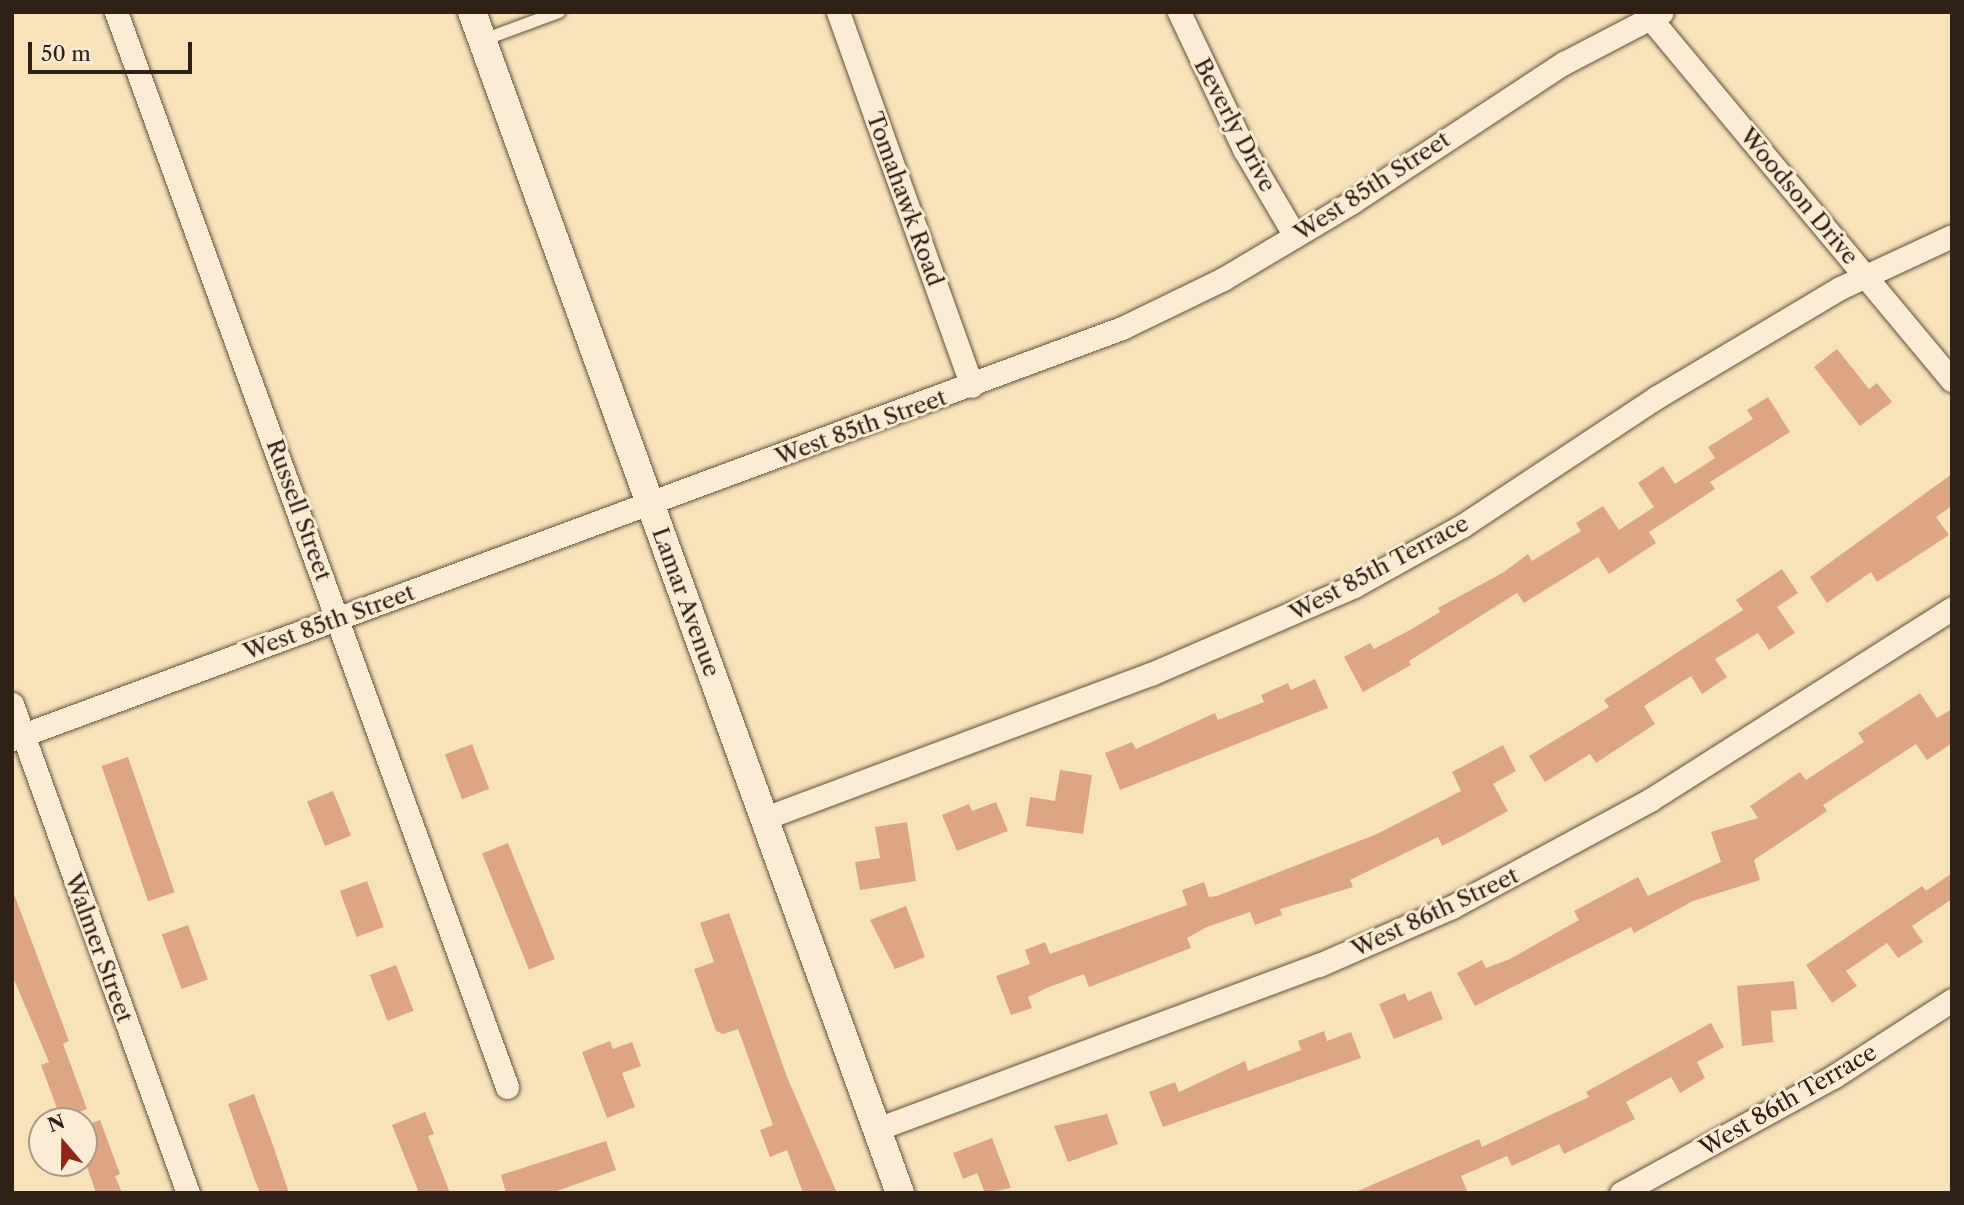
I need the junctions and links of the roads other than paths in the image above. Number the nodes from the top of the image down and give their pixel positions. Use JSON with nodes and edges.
{"nodes":[{"id":1,"x":116,"y":12,"type":"edge"},
{"id":2,"x":472,"y":12,"type":"edge"},
{"id":3,"x":558,"y":12,"type":"edge"},
{"id":4,"x":838,"y":12,"type":"edge"},
{"id":5,"x":1179,"y":12,"type":"edge"},
{"id":6,"x":1652,"y":14,"type":"edge"},
{"id":7,"x":483,"y":40,"type":"junction"},
{"id":8,"x":1295,"y":236,"type":"junction"},
{"id":9,"x":1952,"y":236,"type":"edge"},
{"id":10,"x":1867,"y":277,"type":"junction"},
{"id":11,"x":1952,"y":380,"type":"edge"},
{"id":12,"x":972,"y":386,"type":"junction"},
{"id":13,"x":651,"y":505,"type":"junction"},
{"id":14,"x":1952,"y":608,"type":"edge"},
{"id":15,"x":337,"y":620,"type":"junction"},
{"id":16,"x":12,"y":704,"type":"edge"},
{"id":17,"x":17,"y":738,"type":"edge"},
{"id":18,"x":765,"y":818,"type":"junction"},
{"id":19,"x":1952,"y":1000,"type":"edge"},
{"id":20,"x":507,"y":1087,"type":"dead end"},
{"id":21,"x":877,"y":1129,"type":"junction"},
{"id":22,"x":188,"y":1193,"type":"edge"},
{"id":23,"x":900,"y":1193,"type":"edge"},
{"id":24,"x":1621,"y":1193,"type":"edge"}],
"edges":[{"from":1,"to":15,"type":"street","name":"Russell Street"},
{"from":2,"to":7,"type":"street","name":"Lamar Avenue"},
{"from":3,"to":7,"type":"lane"},
{"from":4,"to":12,"type":"street","name":"Tomahawk Road"},
{"from":5,"to":8,"type":"street","name":"Beverly Drive"},
{"from":6,"to":8,"type":"street","name":"West 85th Street"},
{"from":6,"to":10,"type":"street","name":"Woodson Drive"},
{"from":7,"to":13,"type":"street","name":"Lamar Avenue"},
{"from":8,"to":12,"type":"street","name":"West 85th Street"},
{"from":9,"to":10,"type":"street","name":"West 85th Terrace"},
{"from":10,"to":11,"type":"street","name":"Woodson Drive"},
{"from":10,"to":18,"type":"street","name":"West 85th Terrace"},
{"from":12,"to":13,"type":"street","name":"West 85th Street"},
{"from":13,"to":15,"type":"street","name":"West 85th Street"},
{"from":13,"to":18,"type":"street","name":"Lamar Avenue"},
{"from":14,"to":21,"type":"street","name":"West 86th Street"},
{"from":15,"to":17,"type":"street","name":"West 85th Street"},
{"from":15,"to":20,"type":"street","name":"Russell Street"},
{"from":16,"to":17,"type":"street","name":"Walmer Street"},
{"from":17,"to":22,"type":"street","name":"Walmer Street"},
{"from":18,"to":21,"type":"street","name":"Lamar Avenue"},
{"from":19,"to":24,"type":"street","name":"West 86th Terrace"},
{"from":21,"to":23,"type":"street","name":"Lamar Avenue"}]}
